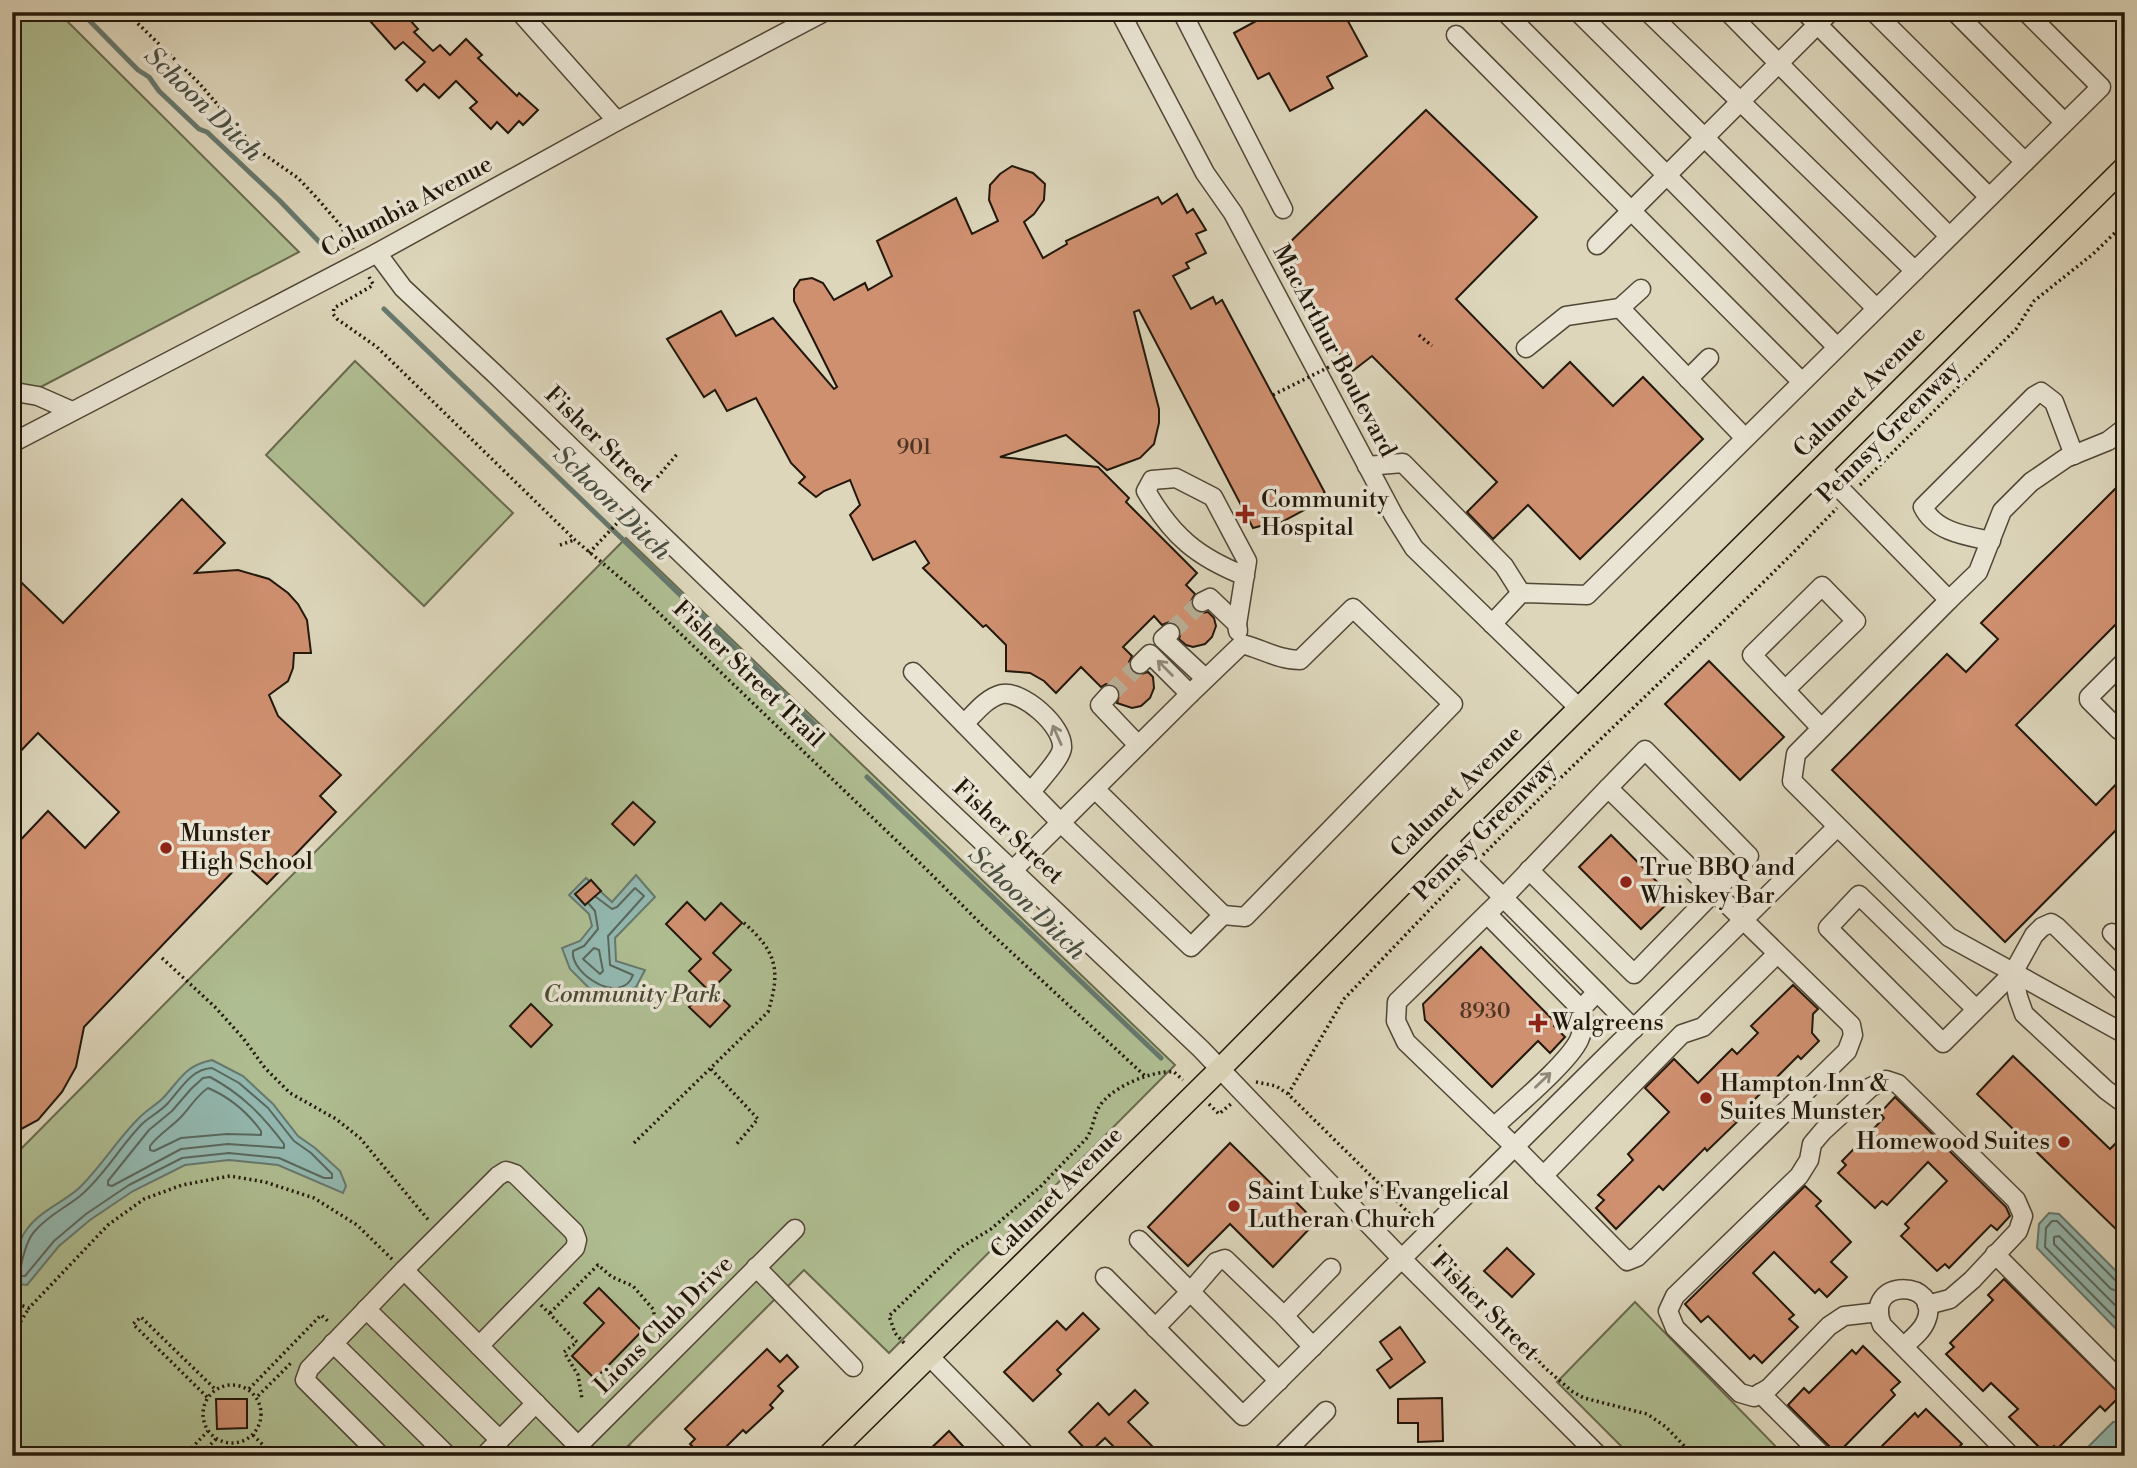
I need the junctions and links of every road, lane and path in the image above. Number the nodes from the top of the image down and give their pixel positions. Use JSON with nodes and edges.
{"nodes":[{"id":1,"x":126,"y":12,"type":"edge"},
{"id":2,"x":520,"y":12,"type":"edge"},
{"id":3,"x":824,"y":12,"type":"edge"},
{"id":4,"x":1120,"y":12,"type":"edge"},
{"id":5,"x":1182,"y":12,"type":"edge"},
{"id":6,"x":1578,"y":12,"type":"edge"},
{"id":7,"x":1648,"y":12,"type":"edge"},
{"id":8,"x":1728,"y":12,"type":"edge"},
{"id":9,"x":1874,"y":12,"type":"edge"},
{"id":10,"x":1955,"y":12,"type":"edge"},
{"id":11,"x":2026,"y":12,"type":"edge"},
{"id":12,"x":2120,"y":12,"type":"edge"},
{"id":13,"x":1514,"y":15,"type":"edge"},
{"id":14,"x":1818,"y":16,"type":"edge"},
{"id":15,"x":2125,"y":16,"type":"edge"},
{"id":16,"x":1457,"y":35,"type":"dead end"},
{"id":17,"x":1778,"y":64,"type":"junction"},
{"id":18,"x":1740,"y":101,"type":"junction"},
{"id":19,"x":617,"y":121,"type":"junction"},
{"id":20,"x":2064,"y":122,"type":"junction"},
{"id":21,"x":1704,"y":138,"type":"junction"},
{"id":22,"x":2025,"y":162,"type":"junction"},
{"id":23,"x":2125,"y":167,"type":"edge"},
{"id":24,"x":1668,"y":174,"type":"junction"},
{"id":25,"x":1989,"y":197,"type":"junction"},
{"id":26,"x":1283,"y":208,"type":"dead end"},
{"id":27,"x":1632,"y":210,"type":"junction"},
{"id":28,"x":2125,"y":223,"type":"edge"},
{"id":29,"x":1949,"y":236,"type":"junction"},
{"id":30,"x":350,"y":243,"type":"dead end"},
{"id":31,"x":1597,"y":245,"type":"dead end"},
{"id":32,"x":377,"y":253,"type":"junction"},
{"id":33,"x":1915,"y":271,"type":"junction"},
{"id":34,"x":371,"y":281,"type":"dead end"},
{"id":35,"x":1641,"y":289,"type":"dead end"},
{"id":36,"x":1620,"y":308,"type":"junction"},
{"id":37,"x":1877,"y":309,"type":"junction"},
{"id":38,"x":1419,"y":335,"type":"dead end"},
{"id":39,"x":1432,"y":346,"type":"dead end"},
{"id":40,"x":1838,"y":347,"type":"junction"},
{"id":41,"x":1526,"y":348,"type":"dead end"},
{"id":42,"x":1709,"y":358,"type":"dead end"},
{"id":43,"x":1343,"y":360,"type":"dead end"},
{"id":44,"x":1688,"y":379,"type":"junction"},
{"id":45,"x":1802,"y":382,"type":"junction"},
{"id":46,"x":12,"y":394,"type":"edge"},
{"id":47,"x":1273,"y":395,"type":"dead end"},
{"id":48,"x":72,"y":411,"type":"junction"},
{"id":49,"x":2125,"y":428,"type":"edge"},
{"id":50,"x":1745,"y":438,"type":"junction"},
{"id":51,"x":12,"y":443,"type":"edge"},
{"id":52,"x":678,"y":453,"type":"dead end"},
{"id":53,"x":2074,"y":455,"type":"junction"},
{"id":54,"x":1367,"y":466,"type":"junction"},
{"id":55,"x":1820,"y":468,"type":"junction"},
{"id":56,"x":1847,"y":497,"type":"junction"},
{"id":57,"x":632,"y":506,"type":"junction"},
{"id":58,"x":575,"y":540,"type":"junction"},
{"id":59,"x":1991,"y":541,"type":"junction"},
{"id":60,"x":560,"y":545,"type":"dead end"},
{"id":61,"x":589,"y":553,"type":"junction"},
{"id":62,"x":1245,"y":576,"type":"junction"},
{"id":63,"x":1521,"y":593,"type":"junction"},
{"id":64,"x":1949,"y":600,"type":"junction"},
{"id":65,"x":1202,"y":602,"type":"dead end"},
{"id":66,"x":1237,"y":624,"type":"junction"},
{"id":67,"x":1492,"y":624,"type":"junction"},
{"id":68,"x":1170,"y":633,"type":"dead end"},
{"id":69,"x":1242,"y":644,"type":"junction"},
{"id":70,"x":2125,"y":661,"type":"edge"},
{"id":71,"x":1140,"y":664,"type":"dead end"},
{"id":72,"x":913,"y":672,"type":"dead end"},
{"id":73,"x":1205,"y":678,"type":"junction"},
{"id":74,"x":1785,"y":690,"type":"junction"},
{"id":75,"x":1190,"y":694,"type":"junction"},
{"id":76,"x":1109,"y":695,"type":"dead end"},
{"id":77,"x":1579,"y":708,"type":"junction"},
{"id":78,"x":964,"y":724,"type":"junction"},
{"id":79,"x":1821,"y":728,"type":"junction"},
{"id":80,"x":2125,"y":728,"type":"edge"},
{"id":81,"x":1138,"y":746,"type":"junction"},
{"id":82,"x":1608,"y":788,"type":"junction"},
{"id":83,"x":1095,"y":789,"type":"junction"},
{"id":84,"x":1031,"y":792,"type":"junction"},
{"id":85,"x":1061,"y":823,"type":"junction"},
{"id":86,"x":1837,"y":827,"type":"junction"},
{"id":87,"x":1446,"y":840,"type":"junction"},
{"id":88,"x":1472,"y":866,"type":"junction"},
{"id":89,"x":1013,"y":870,"type":"junction"},
{"id":90,"x":1530,"y":870,"type":"junction"},
{"id":91,"x":1715,"y":894,"type":"junction"},
{"id":92,"x":1503,"y":898,"type":"junction"},
{"id":93,"x":1487,"y":914,"type":"junction"},
{"id":94,"x":1223,"y":915,"type":"junction"},
{"id":95,"x":1743,"y":921,"type":"junction"},
{"id":96,"x":743,"y":922,"type":"dead end"},
{"id":97,"x":1777,"y":954,"type":"junction"},
{"id":98,"x":162,"y":958,"type":"dead end"},
{"id":99,"x":2013,"y":973,"type":"junction"},
{"id":100,"x":1597,"y":992,"type":"junction"},
{"id":101,"x":2125,"y":994,"type":"edge"},
{"id":102,"x":1581,"y":1009,"type":"junction"},
{"id":103,"x":1976,"y":1009,"type":"junction"},
{"id":104,"x":1634,"y":1029,"type":"junction"},
{"id":105,"x":2125,"y":1034,"type":"edge"},
{"id":106,"x":710,"y":1069,"type":"junction"},
{"id":107,"x":1220,"y":1069,"type":"junction"},
{"id":108,"x":1174,"y":1072,"type":"dead end"},
{"id":109,"x":1145,"y":1076,"type":"junction"},
{"id":110,"x":1256,"y":1081,"type":"dead end"},
{"id":111,"x":1288,"y":1094,"type":"junction"},
{"id":112,"x":2125,"y":1104,"type":"edge"},
{"id":113,"x":1494,"y":1127,"type":"junction"},
{"id":114,"x":634,"y":1143,"type":"dead end"},
{"id":115,"x":735,"y":1146,"type":"dead end"},
{"id":116,"x":1515,"y":1147,"type":"junction"},
{"id":117,"x":1543,"y":1176,"type":"junction"},
{"id":118,"x":794,"y":1229,"type":"dead end"},
{"id":119,"x":440,"y":1233,"type":"junction"},
{"id":120,"x":1429,"y":1233,"type":"junction"},
{"id":121,"x":1139,"y":1240,"type":"dead end"},
{"id":122,"x":1995,"y":1254,"type":"junction"},
{"id":123,"x":1402,"y":1259,"type":"junction"},
{"id":124,"x":757,"y":1267,"type":"junction"},
{"id":125,"x":1331,"y":1268,"type":"dead end"},
{"id":126,"x":404,"y":1270,"type":"junction"},
{"id":127,"x":1105,"y":1278,"type":"dead end"},
{"id":128,"x":1191,"y":1291,"type":"junction"},
{"id":129,"x":530,"y":1294,"type":"junction"},
{"id":130,"x":12,"y":1302,"type":"edge"},
{"id":131,"x":1927,"y":1305,"type":"junction"},
{"id":132,"x":29,"y":1308,"type":"junction"},
{"id":133,"x":366,"y":1309,"type":"junction"},
{"id":134,"x":1879,"y":1312,"type":"junction"},
{"id":135,"x":550,"y":1313,"type":"junction"},
{"id":136,"x":1284,"y":1316,"type":"junction"},
{"id":137,"x":330,"y":1324,"type":"dead end"},
{"id":138,"x":1155,"y":1328,"type":"junction"},
{"id":139,"x":658,"y":1334,"type":"dead end"},
{"id":140,"x":12,"y":1336,"type":"edge"},
{"id":141,"x":333,"y":1343,"type":"junction"},
{"id":142,"x":904,"y":1343,"type":"dead end"},
{"id":143,"x":479,"y":1346,"type":"junction"},
{"id":144,"x":1904,"y":1346,"type":"junction"},
{"id":145,"x":1313,"y":1347,"type":"junction"},
{"id":146,"x":929,"y":1356,"type":"junction"},
{"id":147,"x":294,"y":1360,"type":"dead end"},
{"id":148,"x":853,"y":1367,"type":"dead end"},
{"id":149,"x":1279,"y":1381,"type":"junction"},
{"id":150,"x":2125,"y":1385,"type":"edge"},
{"id":151,"x":249,"y":1388,"type":"junction"},
{"id":152,"x":215,"y":1390,"type":"junction"},
{"id":153,"x":1760,"y":1393,"type":"junction"},
{"id":154,"x":258,"y":1396,"type":"junction"},
{"id":155,"x":207,"y":1397,"type":"junction"},
{"id":156,"x":582,"y":1399,"type":"dead end"},
{"id":157,"x":536,"y":1403,"type":"junction"},
{"id":158,"x":1326,"y":1411,"type":"dead end"},
{"id":159,"x":208,"y":1431,"type":"junction"},
{"id":160,"x":253,"y":1434,"type":"junction"},
{"id":161,"x":216,"y":1439,"type":"junction"},
{"id":162,"x":500,"y":1440,"type":"junction"},
{"id":163,"x":578,"y":1452,"type":"edge"},
{"id":164,"x":184,"y":1456,"type":"edge"},
{"id":165,"x":199,"y":1456,"type":"edge"},
{"id":166,"x":274,"y":1456,"type":"edge"},
{"id":167,"x":381,"y":1456,"type":"edge"},
{"id":168,"x":448,"y":1456,"type":"edge"},
{"id":169,"x":484,"y":1456,"type":"edge"},
{"id":170,"x":828,"y":1456,"type":"edge"},
{"id":171,"x":1027,"y":1456,"type":"edge"},
{"id":172,"x":1281,"y":1456,"type":"edge"},
{"id":173,"x":1599,"y":1456,"type":"edge"},
{"id":174,"x":1694,"y":1456,"type":"edge"},
{"id":175,"x":1823,"y":1456,"type":"edge"},
{"id":176,"x":2011,"y":1456,"type":"edge"}],
"edges":[{"from":1,"to":30,"type":"path"},
{"from":2,"to":19,"type":"street"},
{"from":3,"to":19,"type":"street","name":"Columbia Avenue"},
{"from":4,"to":54,"type":"street","name":"MacArthur Boulevard"},
{"from":5,"to":26,"type":"street"},
{"from":6,"to":21,"type":"street"},
{"from":7,"to":18,"type":"street"},
{"from":8,"to":17,"type":"street"},
{"from":9,"to":22,"type":"street"},
{"from":10,"to":20,"type":"street"},
{"from":11,"to":20,"type":"street"},
{"from":12,"to":15,"type":"street"},
{"from":13,"to":24,"type":"street"},
{"from":14,"to":17,"type":"street"},
{"from":14,"to":25,"type":"street"},
{"from":16,"to":27,"type":"street"},
{"from":17,"to":18,"type":"street"},
{"from":17,"to":29,"type":"street"},
{"from":18,"to":21,"type":"street"},
{"from":18,"to":33,"type":"street"},
{"from":19,"to":32,"type":"street","name":"Columbia Avenue"},
{"from":20,"to":22,"type":"street"},
{"from":21,"to":24,"type":"street"},
{"from":21,"to":37,"type":"street"},
{"from":22,"to":25,"type":"street"},
{"from":23,"to":55,"type":"main road","name":"Calumet Avenue"},
{"from":24,"to":27,"type":"street"},
{"from":24,"to":40,"type":"street"},
{"from":25,"to":29,"type":"street"},
{"from":27,"to":31,"type":"street"},
{"from":27,"to":45,"type":"street"},
{"from":28,"to":56,"type":"path","name":"Pennsy Greenway"},
{"from":29,"to":33,"type":"street"},
{"from":32,"to":48,"type":"street","name":"Columbia Avenue"},
{"from":32,"to":57,"type":"street","name":"Fisher Street"},
{"from":33,"to":37,"type":"street"},
{"from":34,"to":58,"type":"path","name":"Fisher Street Trail"},
{"from":35,"to":36,"type":"street"},
{"from":36,"to":41,"type":"street"},
{"from":36,"to":44,"type":"street"},
{"from":37,"to":40,"type":"street"},
{"from":38,"to":39,"type":"path"},
{"from":40,"to":45,"type":"street"},
{"from":42,"to":44,"type":"street"},
{"from":43,"to":47,"type":"path","bridge":true},
{"from":44,"to":50,"type":"street"},
{"from":45,"to":50,"type":"street"},
{"from":46,"to":48,"type":"street"},
{"from":48,"to":51,"type":"street","name":"Columbia Avenue"},
{"from":49,"to":53,"type":"street"},
{"from":50,"to":63,"type":"street"},
{"from":52,"to":57,"type":"path"},
{"from":53,"to":59,"type":"street"},
{"from":53,"to":59,"type":"street"},
{"from":54,"to":63,"type":"street"},
{"from":54,"to":67,"type":"street","name":"MacArthur Boulevard"},
{"from":55,"to":56,"type":"street"},
{"from":55,"to":77,"type":"main road","name":"Calumet Avenue"},
{"from":56,"to":64,"type":"street"},
{"from":56,"to":88,"type":"path","name":"Pennsy Greenway"},
{"from":57,"to":61,"type":"path"},
{"from":57,"to":89,"type":"street","name":"Fisher Street"},
{"from":58,"to":60,"type":"path"},
{"from":58,"to":61,"type":"path","name":"Fisher Street Trail"},
{"from":59,"to":64,"type":"street"},
{"from":61,"to":109,"type":"path","name":"Fisher Street Trail"},
{"from":62,"to":62,"type":"street"},
{"from":62,"to":66,"type":"street"},
{"from":63,"to":67,"type":"street"},
{"from":64,"to":79,"type":"street"},
{"from":65,"to":66,"type":"street"},
{"from":66,"to":69,"type":"street"},
{"from":67,"to":77,"type":"street","name":"MacArthur Boulevard"},
{"from":68,"to":73,"type":"street"},
{"from":69,"to":73,"type":"street"},
{"from":69,"to":94,"type":"street"},
{"from":70,"to":80,"type":"street"},
{"from":75,"to":71,"type":"street","one_way":true},
{"from":72,"to":78,"type":"street"},
{"from":73,"to":75,"type":"street"},
{"from":74,"to":74,"type":"street"},
{"from":74,"to":79,"type":"street"},
{"from":75,"to":81,"type":"street"},
{"from":76,"to":81,"type":"street"},
{"from":77,"to":87,"type":"main road","name":"Calumet Avenue"},
{"from":78,"to":84,"type":"street"},
{"from":84,"to":78,"type":"street","one_way":true},
{"from":79,"to":86,"type":"street"},
{"from":81,"to":83,"type":"street"},
{"from":82,"to":90,"type":"street"},
{"from":82,"to":91,"type":"street"},
{"from":82,"to":91,"type":"street"},
{"from":83,"to":85,"type":"street"},
{"from":83,"to":94,"type":"street"},
{"from":84,"to":85,"type":"street"},
{"from":85,"to":89,"type":"street"},
{"from":85,"to":94,"type":"street"},
{"from":86,"to":95,"type":"street"},
{"from":86,"to":99,"type":"street"},
{"from":87,"to":88,"type":"street"},
{"from":87,"to":107,"type":"main road","name":"Calumet Avenue"},
{"from":88,"to":92,"type":"street"},
{"from":88,"to":111,"type":"path","name":"Pennsy Greenway"},
{"from":89,"to":107,"type":"street","name":"Fisher Street"},
{"from":90,"to":91,"type":"street"},
{"from":90,"to":92,"type":"street"},
{"from":91,"to":95,"type":"street"},
{"from":92,"to":93,"type":"street"},
{"from":92,"to":100,"type":"street"},
{"from":93,"to":102,"type":"street"},
{"from":93,"to":113,"type":"street"},
{"from":95,"to":97,"type":"street"},
{"from":95,"to":104,"type":"street"},
{"from":96,"to":106,"type":"path"},
{"from":97,"to":117,"type":"street"},
{"from":97,"to":117,"type":"street"},
{"from":98,"to":119,"type":"path"},
{"from":99,"to":101,"type":"street"},
{"from":99,"to":103,"type":"street"},
{"from":99,"to":105,"type":"street"},
{"from":99,"to":112,"type":"street"},
{"from":100,"to":102,"type":"street"},
{"from":100,"to":104,"type":"street"},
{"from":113,"to":102,"type":"street","one_way":true},
{"from":103,"to":103,"type":"street"},
{"from":104,"to":116,"type":"street"},
{"from":106,"to":114,"type":"path"},
{"from":106,"to":115,"type":"path"},
{"from":107,"to":123,"type":"street","name":"Fisher Street"},
{"from":107,"to":146,"type":"main road","name":"Calumet Avenue"},
{"from":108,"to":109,"type":"path"},
{"from":109,"to":142,"type":"path"},
{"from":110,"to":111,"type":"path"},
{"from":111,"to":120,"type":"path"},
{"from":113,"to":116,"type":"street"},
{"from":116,"to":117,"type":"street"},
{"from":116,"to":120,"type":"street"},
{"from":118,"to":124,"type":"street","name":"Lions Club Drive"},
{"from":119,"to":126,"type":"street"},
{"from":119,"to":129,"type":"street"},
{"from":120,"to":123,"type":"street"},
{"from":120,"to":174,"type":"path"},
{"from":121,"to":128,"type":"street"},
{"from":122,"to":131,"type":"street"},
{"from":122,"to":150,"type":"street"},
{"from":122,"to":153,"type":"street"},
{"from":123,"to":145,"type":"street"},
{"from":123,"to":173,"type":"street","name":"Fisher Street"},
{"from":124,"to":148,"type":"street"},
{"from":124,"to":163,"type":"street","name":"Lions Club Drive"},
{"from":125,"to":136,"type":"street"},
{"from":126,"to":132,"type":"path"},
{"from":126,"to":133,"type":"street"},
{"from":126,"to":143,"type":"street"},
{"from":127,"to":138,"type":"street"},
{"from":128,"to":136,"type":"street"},
{"from":128,"to":138,"type":"street"},
{"from":128,"to":149,"type":"street"},
{"from":129,"to":135,"type":"path"},
{"from":129,"to":143,"type":"street"},
{"from":130,"to":132,"type":"path"},
{"from":131,"to":134,"type":"street"},
{"from":131,"to":144,"type":"street"},
{"from":132,"to":140,"type":"path"},
{"from":133,"to":141,"type":"street"},
{"from":133,"to":162,"type":"street"},
{"from":134,"to":144,"type":"street"},
{"from":134,"to":153,"type":"street"},
{"from":135,"to":139,"type":"path"},
{"from":135,"to":156,"type":"path"},
{"from":136,"to":145,"type":"street"},
{"from":137,"to":151,"type":"path"},
{"from":138,"to":149,"type":"street"},
{"from":141,"to":167,"type":"street"},
{"from":141,"to":168,"type":"street"},
{"from":143,"to":157,"type":"street"},
{"from":144,"to":176,"type":"street"},
{"from":145,"to":149,"type":"street"},
{"from":146,"to":170,"type":"main road","name":"Calumet Avenue"},
{"from":146,"to":171,"type":"street"},
{"from":147,"to":154,"type":"path"},
{"from":151,"to":152,"type":"path"},
{"from":151,"to":154,"type":"path"},
{"from":152,"to":155,"type":"path"},
{"from":152,"to":155,"type":"path"},
{"from":153,"to":175,"type":"street"},
{"from":154,"to":160,"type":"path"},
{"from":155,"to":159,"type":"path"},
{"from":157,"to":162,"type":"street"},
{"from":157,"to":163,"type":"street"},
{"from":158,"to":172,"type":"street"},
{"from":159,"to":161,"type":"path"},
{"from":159,"to":164,"type":"path"},
{"from":160,"to":161,"type":"path"},
{"from":160,"to":166,"type":"path"},
{"from":161,"to":165,"type":"path"},
{"from":162,"to":169,"type":"street"}]}
